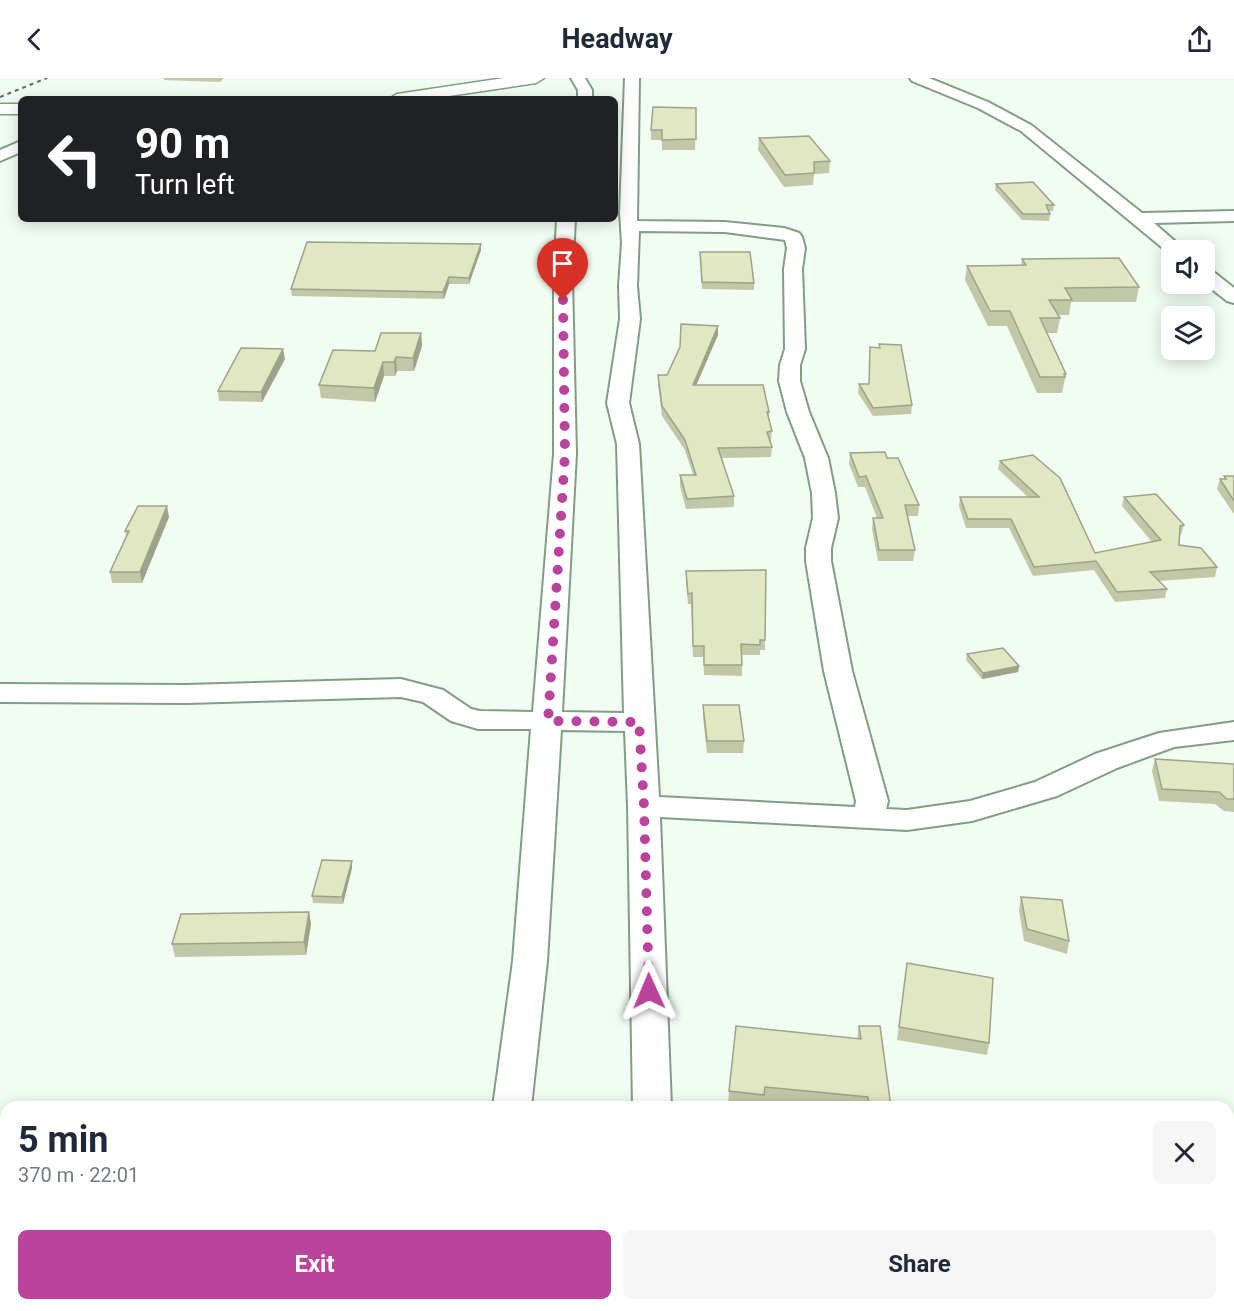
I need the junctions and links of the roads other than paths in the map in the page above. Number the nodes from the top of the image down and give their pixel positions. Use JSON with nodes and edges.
{"nodes":[{"id":1,"x":536,"y":78,"type":"edge"},
{"id":2,"x":578,"y":78,"type":"edge"},
{"id":3,"x":632,"y":78,"type":"edge"},
{"id":4,"x":917,"y":78,"type":"edge"},
{"id":5,"x":417,"y":96,"type":"edge"},
{"id":6,"x":585,"y":96,"type":"edge"},
{"id":7,"x":0,"y":109,"type":"edge"},
{"id":8,"x":18,"y":109,"type":"edge"},
{"id":9,"x":18,"y":147,"type":"edge"},
{"id":10,"x":0,"y":156,"type":"edge"},
{"id":11,"x":1234,"y":216,"type":"edge"},
{"id":12,"x":1136,"y":218,"type":"junction"},
{"id":13,"x":566,"y":222,"type":"edge"},
{"id":14,"x":630,"y":226,"type":"junction"},
{"id":15,"x":1164,"y":240,"type":"edge"},
{"id":16,"x":1215,"y":282,"type":"edge"},
{"id":17,"x":1234,"y":297,"type":"edge"},
{"id":18,"x":0,"y":693,"type":"edge"},
{"id":19,"x":548,"y":721,"type":"junction"},
{"id":20,"x":639,"y":722,"type":"junction"},
{"id":21,"x":1234,"y":731,"type":"edge"},
{"id":22,"x":644,"y":806,"type":"junction"},
{"id":23,"x":869,"y":819,"type":"junction"},
{"id":24,"x":513,"y":1101,"type":"edge"},
{"id":25,"x":652,"y":1101,"type":"edge"}],
"edges":[{"from":1,"to":5,"type":"street"},
{"from":2,"to":6,"type":"street"},
{"from":3,"to":14,"type":"street"},
{"from":4,"to":12,"type":"street"},
{"from":7,"to":8,"type":"street"},
{"from":9,"to":10,"type":"street"},
{"from":11,"to":12,"type":"street"},
{"from":12,"to":15,"type":"street"},
{"from":13,"to":19,"type":"street"},
{"from":14,"to":20,"type":"street"},
{"from":14,"to":23,"type":"street"},
{"from":16,"to":17,"type":"street"},
{"from":18,"to":19,"type":"street"},
{"from":19,"to":20,"type":"street"},
{"from":19,"to":24,"type":"street"},
{"from":20,"to":22,"type":"street"},
{"from":21,"to":23,"type":"street"},
{"from":22,"to":23,"type":"street"},
{"from":22,"to":25,"type":"street"}]}
